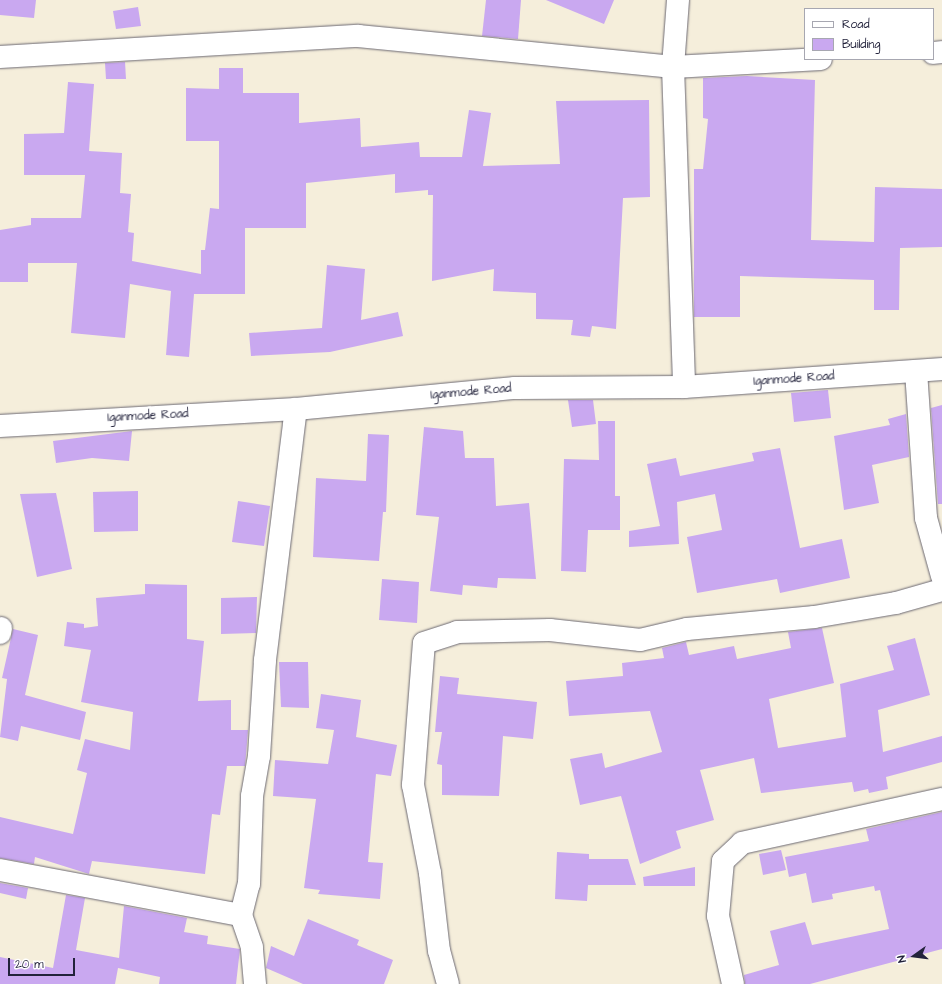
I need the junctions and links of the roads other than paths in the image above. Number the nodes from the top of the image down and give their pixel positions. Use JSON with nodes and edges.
{"nodes":[{"id":1,"x":678,"y":0,"type":"edge"},
{"id":2,"x":0,"y":57,"type":"edge"},
{"id":3,"x":804,"y":60,"type":"edge"},
{"id":4,"x":673,"y":67,"type":"junction"},
{"id":5,"x":942,"y":369,"type":"edge"},
{"id":6,"x":916,"y":371,"type":"junction"},
{"id":7,"x":684,"y":387,"type":"junction"},
{"id":8,"x":296,"y":409,"type":"junction"},
{"id":9,"x":0,"y":426,"type":"edge"},
{"id":10,"x":942,"y":576,"type":"edge"},
{"id":11,"x":942,"y":590,"type":"edge"},
{"id":12,"x":942,"y":799,"type":"edge"},
{"id":13,"x":0,"y":870,"type":"edge"},
{"id":14,"x":241,"y":915,"type":"junction"},
{"id":15,"x":255,"y":984,"type":"edge"},
{"id":16,"x":448,"y":984,"type":"edge"},
{"id":17,"x":733,"y":984,"type":"edge"}],
"edges":[{"from":1,"to":4,"type":"street"},
{"from":2,"to":4,"type":"street"},
{"from":3,"to":4,"type":"street"},
{"from":4,"to":7,"type":"street"},
{"from":5,"to":6,"type":"street","name":"Iganmode Road"},
{"from":6,"to":7,"type":"street","name":"Iganmode Road"},
{"from":6,"to":10,"type":"street"},
{"from":7,"to":8,"type":"street","name":"Iganmode Road"},
{"from":8,"to":9,"type":"street","name":"Iganmode Road"},
{"from":8,"to":14,"type":"street"},
{"from":11,"to":16,"type":"street"},
{"from":12,"to":17,"type":"street"},
{"from":13,"to":14,"type":"street"},
{"from":14,"to":15,"type":"street"}]}
